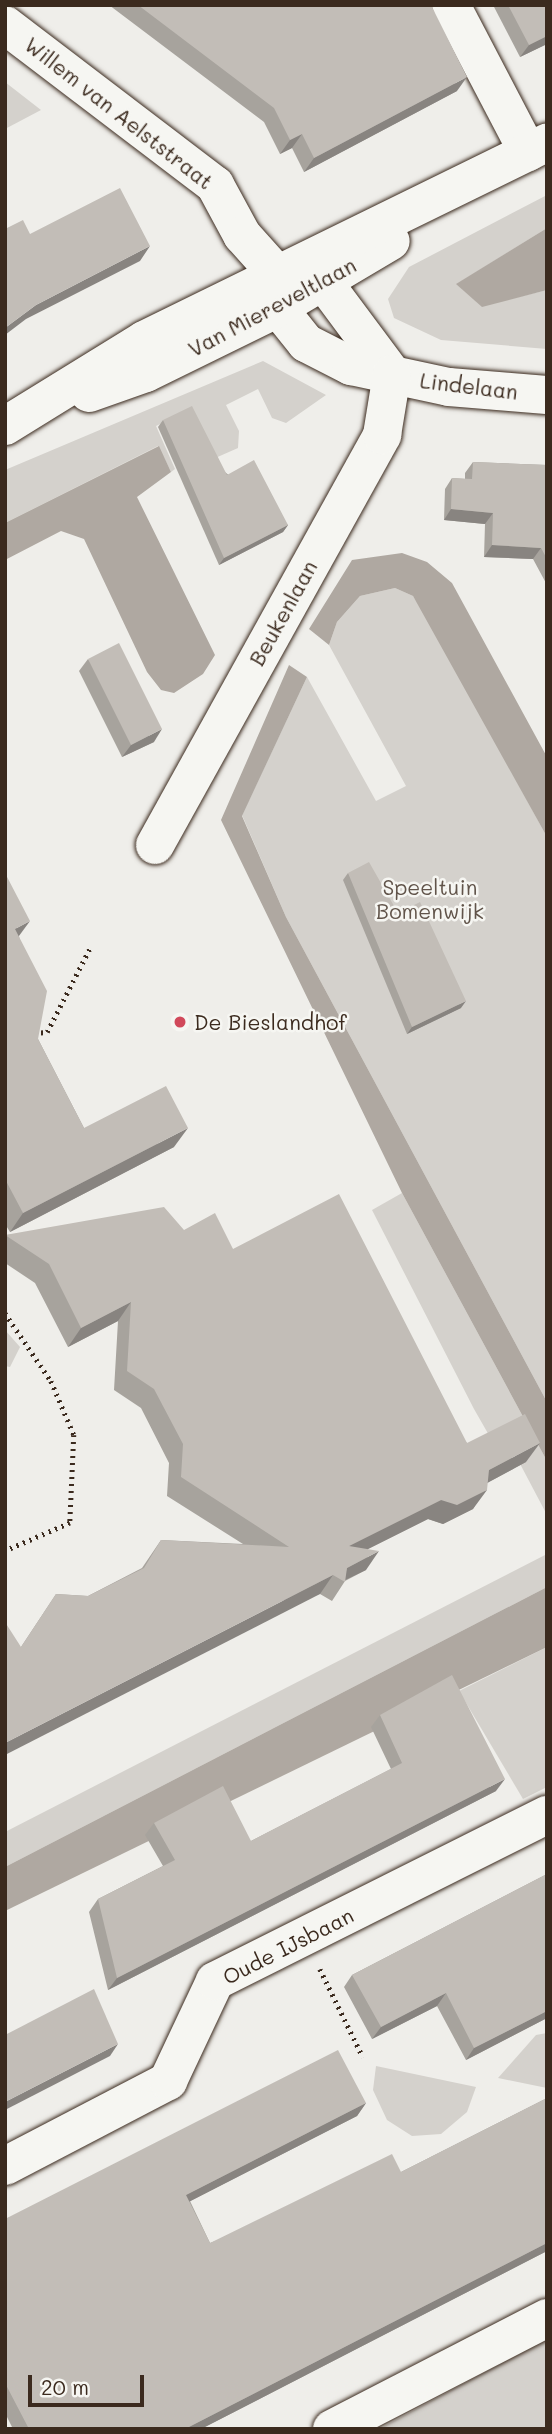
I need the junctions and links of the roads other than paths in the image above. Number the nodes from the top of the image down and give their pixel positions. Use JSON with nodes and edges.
{"nodes":[{"id":1,"x":450,"y":5,"type":"edge"},
{"id":2,"x":5,"y":25,"type":"edge"},
{"id":3,"x":537,"y":148,"type":"edge"},
{"id":4,"x":325,"y":284,"type":"junction"},
{"id":5,"x":277,"y":291,"type":"junction"},
{"id":6,"x":392,"y":374,"type":"junction"},
{"id":7,"x":547,"y":395,"type":"edge"},
{"id":8,"x":21,"y":418,"type":"edge"},
{"id":9,"x":155,"y":845,"type":"dead end"},
{"id":10,"x":547,"y":1815,"type":"edge"},
{"id":11,"x":5,"y":2166,"type":"edge"},
{"id":12,"x":547,"y":2318,"type":"edge"},
{"id":13,"x":332,"y":2429,"type":"edge"}],
"edges":[{"from":1,"to":3,"type":"street"},
{"from":2,"to":5,"type":"street","name":"Willem van Aelststraat"},
{"from":3,"to":4,"type":"street","name":"Van Miereveltlaan"},
{"from":3,"to":5,"type":"street","name":"Van Miereveltlaan"},
{"from":4,"to":5,"type":"street"},
{"from":4,"to":6,"type":"street","name":"Lindelaan"},
{"from":5,"to":6,"type":"street","name":"Lindelaan"},
{"from":5,"to":8,"type":"street","name":"Van Miereveltlaan"},
{"from":6,"to":7,"type":"street","name":"Lindelaan"},
{"from":6,"to":9,"type":"street","name":"Beukenlaan"},
{"from":10,"to":11,"type":"street","name":"Oude IJsbaan"},
{"from":12,"to":13,"type":"street"}]}
